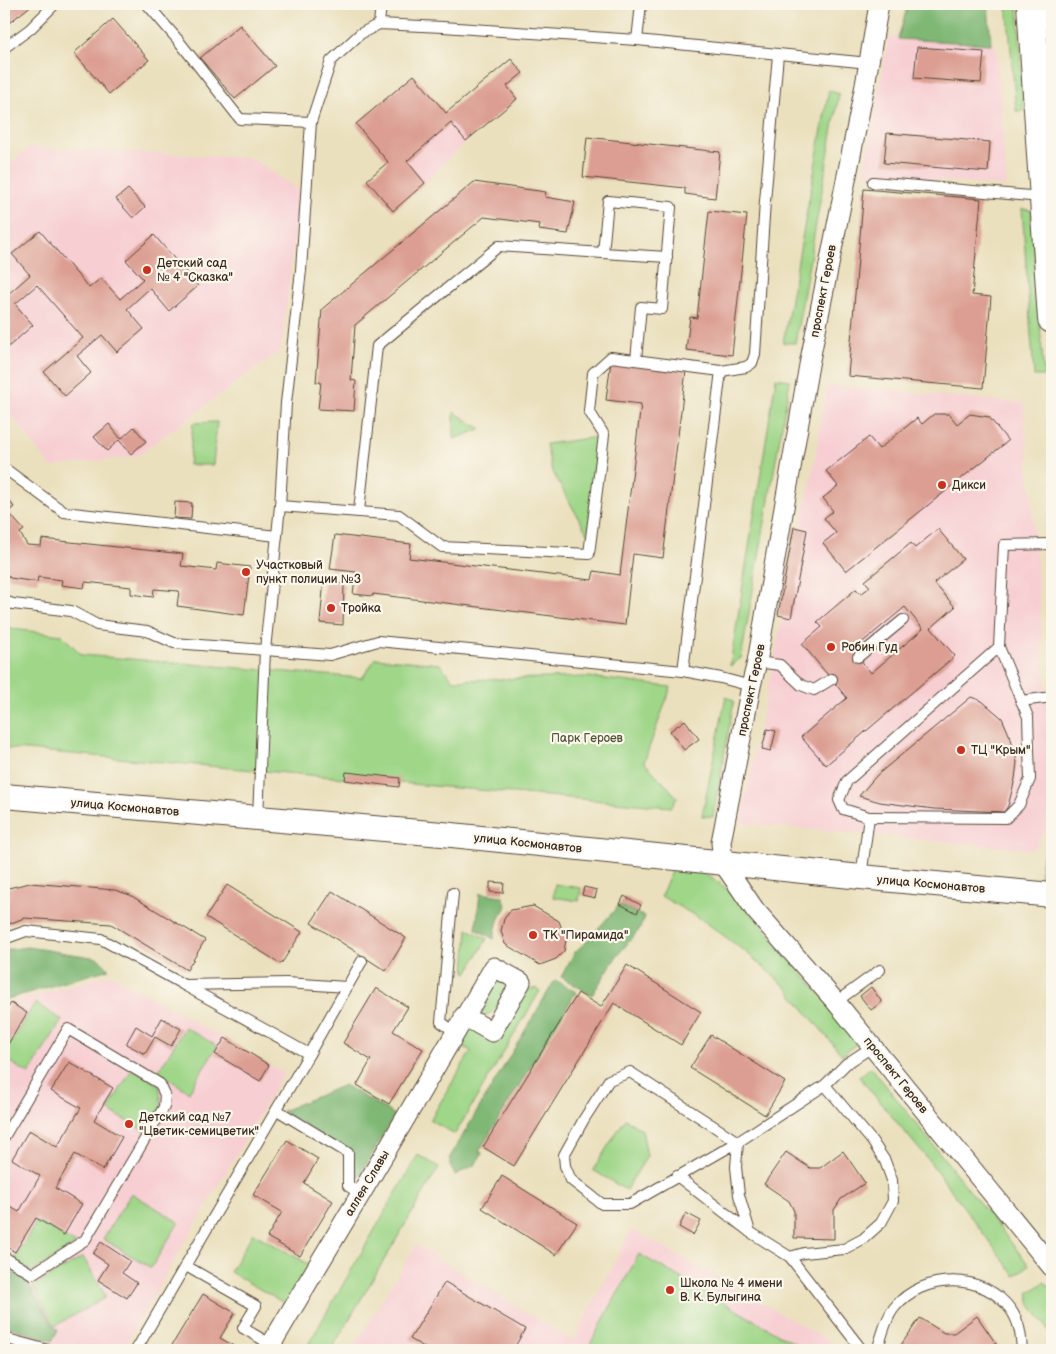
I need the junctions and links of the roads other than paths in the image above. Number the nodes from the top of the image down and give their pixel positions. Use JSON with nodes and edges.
{"nodes":[{"id":1,"x":55,"y":4,"type":"edge"},
{"id":2,"x":147,"y":4,"type":"edge"},
{"id":3,"x":381,"y":4,"type":"edge"},
{"id":4,"x":641,"y":4,"type":"edge"},
{"id":5,"x":879,"y":4,"type":"edge"},
{"id":6,"x":1031,"y":4,"type":"edge"},
{"id":7,"x":379,"y":24,"type":"junction"},
{"id":8,"x":637,"y":40,"type":"junction"},
{"id":9,"x":4,"y":48,"type":"edge"},
{"id":10,"x":778,"y":55,"type":"junction"},
{"id":11,"x":869,"y":63,"type":"junction"},
{"id":12,"x":311,"y":122,"type":"junction"},
{"id":13,"x":873,"y":182,"type":"dead end"},
{"id":14,"x":1045,"y":197,"type":"junction"},
{"id":15,"x":603,"y":253,"type":"junction"},
{"id":16,"x":666,"y":257,"type":"junction"},
{"id":17,"x":1052,"y":319,"type":"edge"},
{"id":18,"x":636,"y":360,"type":"junction"},
{"id":19,"x":721,"y":371,"type":"junction"},
{"id":20,"x":4,"y":468,"type":"edge"},
{"id":21,"x":280,"y":506,"type":"junction"},
{"id":22,"x":359,"y":512,"type":"junction"},
{"id":23,"x":277,"y":536,"type":"junction"},
{"id":24,"x":1052,"y":544,"type":"edge"},
{"id":25,"x":4,"y":601,"type":"edge"},
{"id":26,"x":903,"y":620,"type":"dead end"},
{"id":27,"x":999,"y":647,"type":"junction"},
{"id":28,"x":265,"y":650,"type":"junction"},
{"id":29,"x":858,"y":657,"type":"dead end"},
{"id":30,"x":757,"y":662,"type":"junction"},
{"id":31,"x":683,"y":670,"type":"junction"},
{"id":32,"x":832,"y":679,"type":"dead end"},
{"id":33,"x":751,"y":686,"type":"junction"},
{"id":34,"x":1052,"y":697,"type":"edge"},
{"id":35,"x":1021,"y":701,"type":"junction"},
{"id":36,"x":4,"y":796,"type":"edge"},
{"id":37,"x":869,"y":817,"type":"junction"},
{"id":38,"x":258,"y":818,"type":"junction"},
{"id":39,"x":723,"y":863,"type":"junction"},
{"id":40,"x":861,"y":877,"type":"junction"},
{"id":41,"x":453,"y":893,"type":"dead end"},
{"id":42,"x":1052,"y":895,"type":"edge"},
{"id":43,"x":4,"y":939,"type":"edge"},
{"id":44,"x":362,"y":961,"type":"dead end"},
{"id":45,"x":880,"y":970,"type":"dead end"},
{"id":46,"x":184,"y":986,"type":"junction"},
{"id":47,"x":347,"y":987,"type":"junction"},
{"id":48,"x":836,"y":1002,"type":"junction"},
{"id":49,"x":460,"y":1024,"type":"joint"},
{"id":50,"x":872,"y":1047,"type":"junction"},
{"id":51,"x":309,"y":1054,"type":"junction"},
{"id":52,"x":825,"y":1085,"type":"junction"},
{"id":53,"x":277,"y":1110,"type":"junction"},
{"id":54,"x":4,"y":1137,"type":"edge"},
{"id":55,"x":738,"y":1142,"type":"junction"},
{"id":56,"x":677,"y":1176,"type":"junction"},
{"id":57,"x":361,"y":1194,"type":"junction"},
{"id":58,"x":750,"y":1232,"type":"junction"},
{"id":59,"x":790,"y":1257,"type":"junction"},
{"id":60,"x":4,"y":1258,"type":"edge"},
{"id":61,"x":186,"y":1266,"type":"junction"},
{"id":62,"x":1052,"y":1268,"type":"edge"},
{"id":63,"x":4,"y":1338,"type":"edge"},
{"id":64,"x":18,"y":1346,"type":"edge"},
{"id":65,"x":270,"y":1347,"type":"edge"},
{"id":66,"x":48,"y":1350,"type":"edge"},
{"id":67,"x":136,"y":1350,"type":"edge"},
{"id":68,"x":862,"y":1350,"type":"edge"},
{"id":69,"x":877,"y":1350,"type":"edge"},
{"id":70,"x":1022,"y":1350,"type":"edge"}],
"edges":[{"from":1,"to":9,"type":"lane"},
{"from":2,"to":12,"type":"lane"},
{"from":3,"to":7,"type":"lane"},
{"from":4,"to":8,"type":"lane"},
{"from":5,"to":11,"type":"street","name":"проспект Героев"},
{"from":6,"to":14,"type":"main road"},
{"from":7,"to":8,"type":"lane"},
{"from":7,"to":12,"type":"lane"},
{"from":8,"to":10,"type":"lane"},
{"from":10,"to":11,"type":"lane"},
{"from":10,"to":19,"type":"lane"},
{"from":11,"to":30,"type":"street","name":"проспект Героев"},
{"from":12,"to":21,"type":"lane"},
{"from":13,"to":14,"type":"lane"},
{"from":14,"to":17,"type":"main road"},
{"from":15,"to":16,"type":"lane"},
{"from":15,"to":16,"type":"lane"},
{"from":15,"to":22,"type":"lane"},
{"from":16,"to":18,"type":"lane"},
{"from":18,"to":19,"type":"lane"},
{"from":18,"to":22,"type":"lane"},
{"from":19,"to":31,"type":"lane"},
{"from":20,"to":23,"type":"lane"},
{"from":21,"to":22,"type":"lane"},
{"from":21,"to":23,"type":"lane"},
{"from":23,"to":28,"type":"lane"},
{"from":24,"to":27,"type":"lane"},
{"from":25,"to":28,"type":"lane"},
{"from":26,"to":29,"type":"lane"},
{"from":27,"to":35,"type":"lane"},
{"from":27,"to":37,"type":"lane"},
{"from":28,"to":31,"type":"lane"},
{"from":28,"to":38,"type":"lane"},
{"from":30,"to":32,"type":"lane"},
{"from":30,"to":33,"type":"street","name":"проспект Героев"},
{"from":31,"to":33,"type":"lane"},
{"from":33,"to":39,"type":"street","name":"проспект Героев"},
{"from":34,"to":35,"type":"lane"},
{"from":35,"to":37,"type":"lane"},
{"from":36,"to":38,"type":"street","name":"улица Космонавтов"},
{"from":37,"to":40,"type":"lane"},
{"from":38,"to":39,"type":"street","name":"улица Космонавтов"},
{"from":39,"to":40,"type":"street","name":"улица Космонавтов"},
{"from":39,"to":48,"type":"street","name":"проспект Героев"},
{"from":40,"to":42,"type":"street","name":"улица Космонавтов"},
{"from":41,"to":49,"type":"lane"},
{"from":43,"to":46,"type":"lane"},
{"from":44,"to":47,"type":"lane"},
{"from":45,"to":48,"type":"lane"},
{"from":46,"to":47,"type":"lane"},
{"from":46,"to":51,"type":"lane"},
{"from":47,"to":51,"type":"lane"},
{"from":48,"to":50,"type":"street","name":"проспект Героев"},
{"from":49,"to":57,"type":"street","name":"аллея Славы"},
{"from":50,"to":52,"type":"lane"},
{"from":50,"to":62,"type":"street","name":"проспект Героев"},
{"from":51,"to":53,"type":"lane"},
{"from":52,"to":55,"type":"lane"},
{"from":52,"to":59,"type":"lane"},
{"from":53,"to":57,"type":"lane"},
{"from":53,"to":61,"type":"lane"},
{"from":54,"to":60,"type":"lane"},
{"from":55,"to":56,"type":"lane"},
{"from":55,"to":56,"type":"lane"},
{"from":55,"to":58,"type":"lane"},
{"from":56,"to":58,"type":"lane"},
{"from":57,"to":65,"type":"street","name":"аллея Славы"},
{"from":58,"to":59,"type":"lane"},
{"from":59,"to":68,"type":"lane"},
{"from":61,"to":65,"type":"lane"},
{"from":61,"to":67,"type":"lane"},
{"from":63,"to":64,"type":"lane"},
{"from":64,"to":66,"type":"lane"},
{"from":69,"to":70,"type":"lane"}]}
